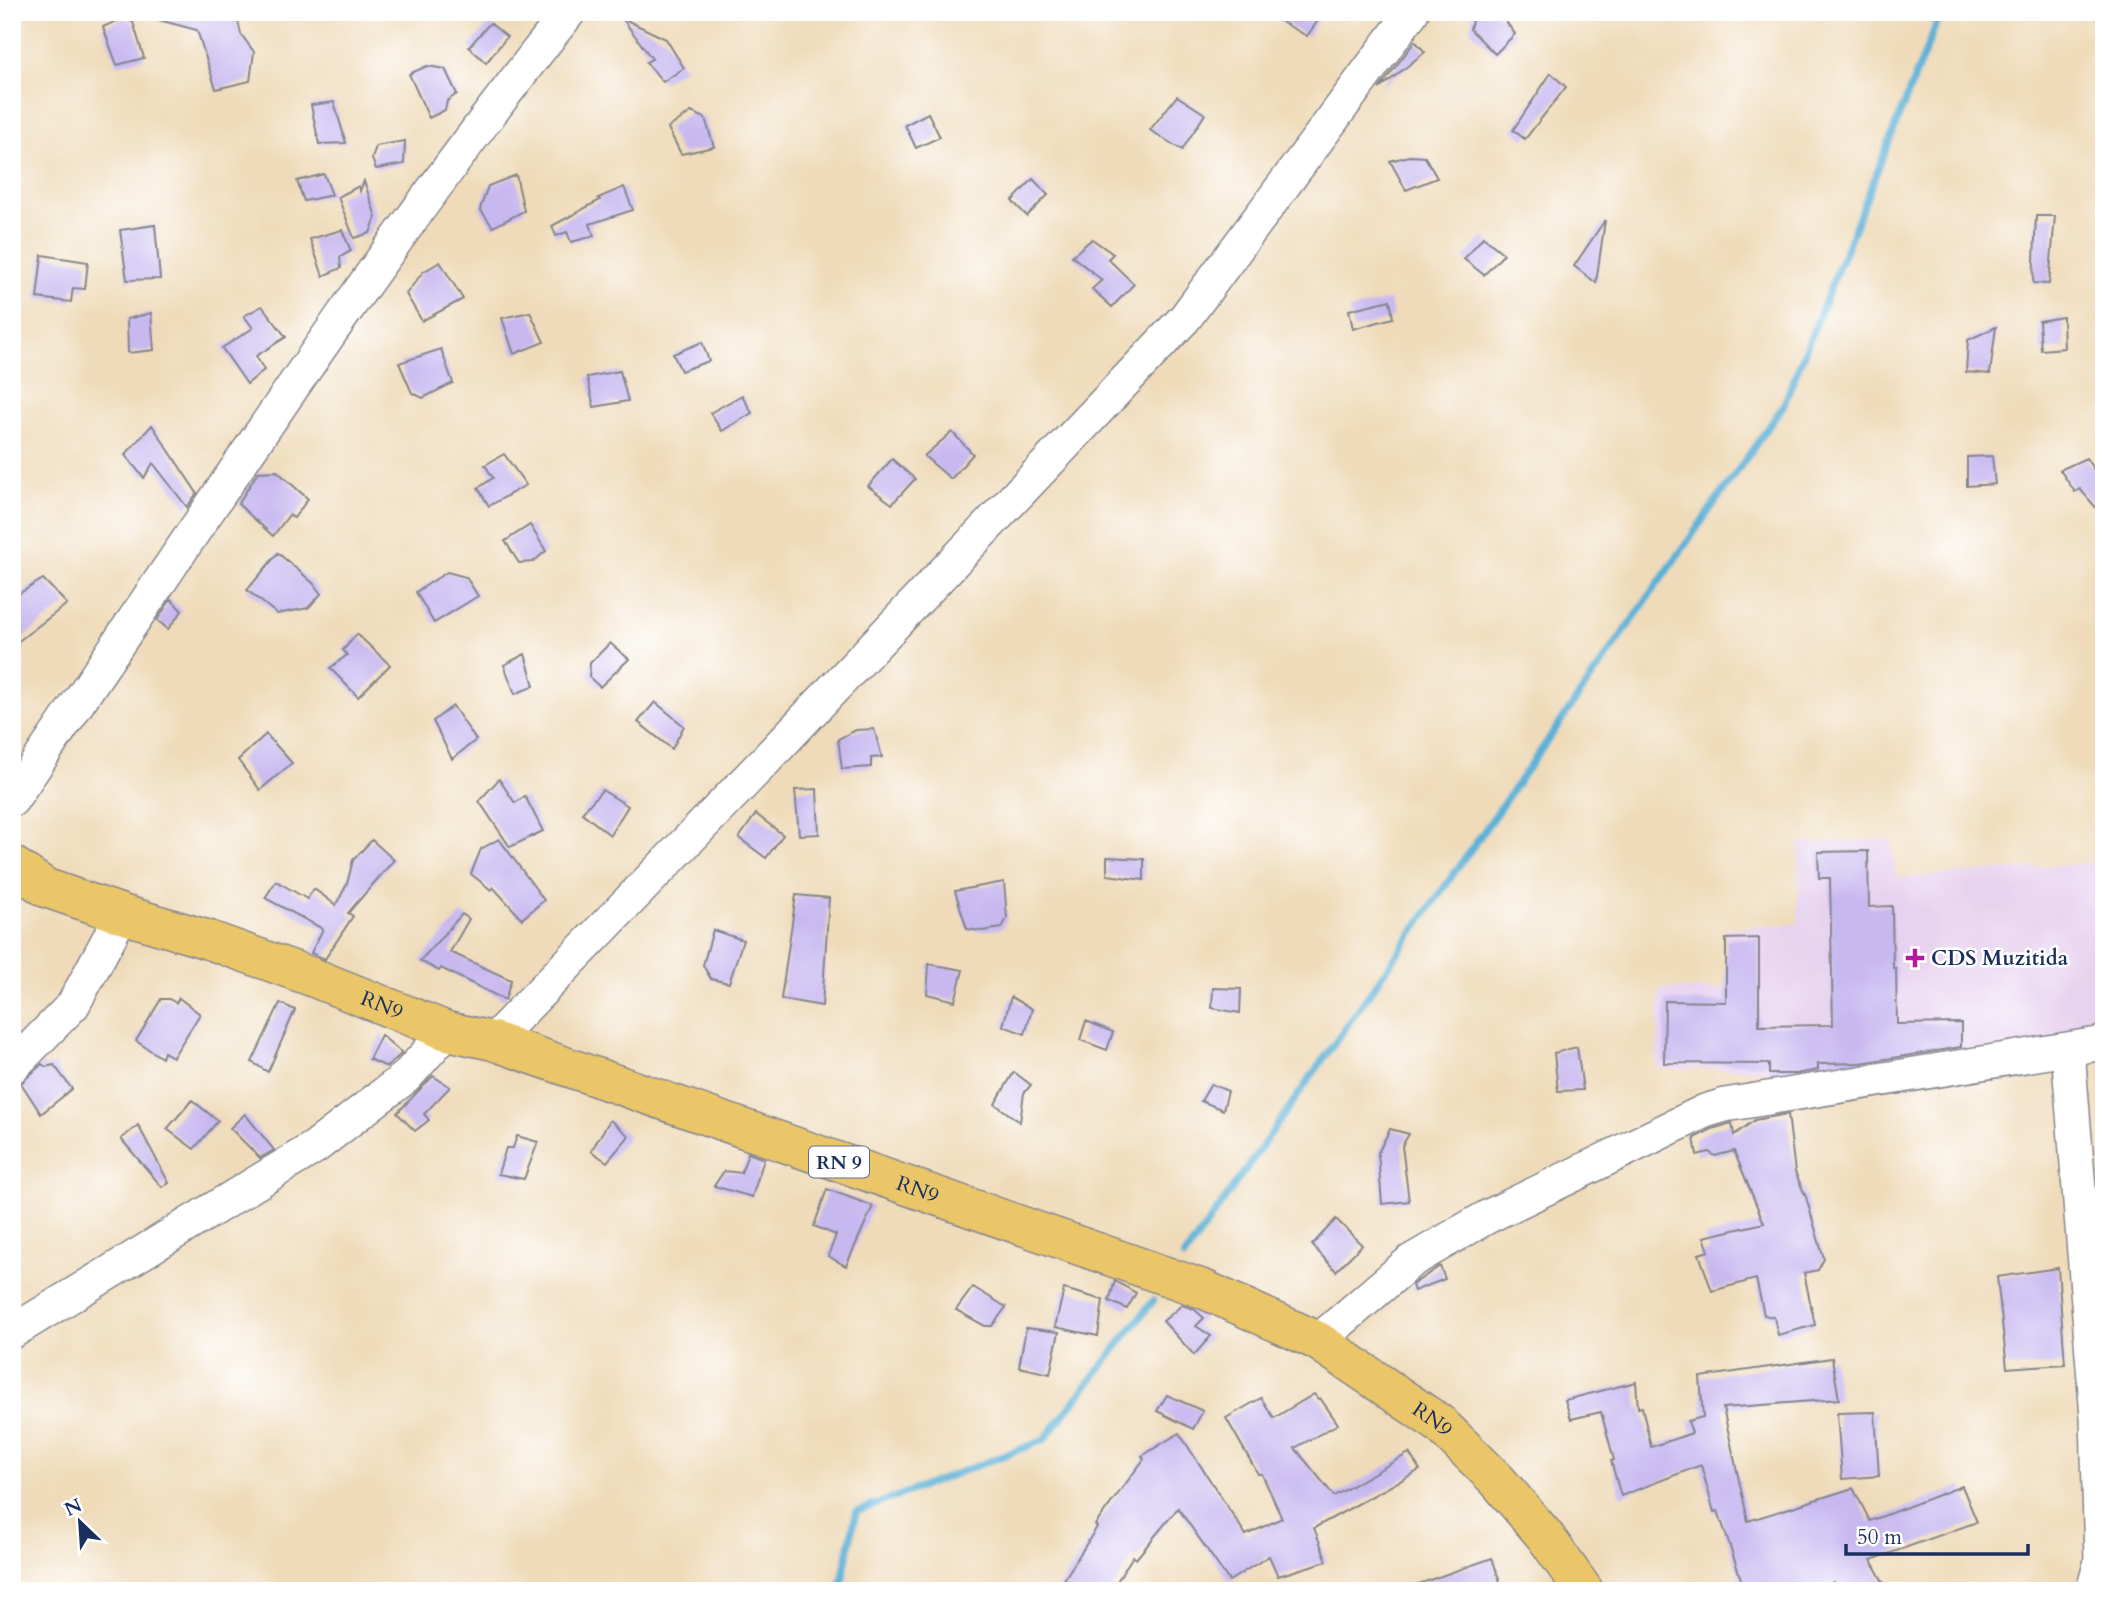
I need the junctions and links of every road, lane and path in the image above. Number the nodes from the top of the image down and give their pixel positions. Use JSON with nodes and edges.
{"nodes":[{"id":1,"x":569,"y":12,"type":"edge"},
{"id":2,"x":1412,"y":12,"type":"edge"},
{"id":3,"x":12,"y":800,"type":"edge"},
{"id":4,"x":12,"y":865,"type":"edge"},
{"id":5,"x":122,"y":914,"type":"junction"},
{"id":6,"x":447,"y":1031,"type":"junction"},
{"id":7,"x":494,"y":1041,"type":"junction"},
{"id":8,"x":2104,"y":1043,"type":"edge"},
{"id":9,"x":2068,"y":1050,"type":"junction"},
{"id":10,"x":12,"y":1068,"type":"edge"},
{"id":11,"x":12,"y":1332,"type":"edge"},
{"id":12,"x":1318,"y":1341,"type":"junction"},
{"id":13,"x":1584,"y":1591,"type":"edge"},
{"id":14,"x":2093,"y":1591,"type":"edge"}],
"edges":[{"from":1,"to":3,"type":"street"},
{"from":2,"to":7,"type":"street"},
{"from":4,"to":5,"type":"main road","name":"RN9","number":"RN 9"},
{"from":5,"to":6,"type":"main road","name":"RN9","number":"RN 9"},
{"from":5,"to":10,"type":"street"},
{"from":6,"to":7,"type":"main road","name":"RN9","number":"RN 9"},
{"from":6,"to":11,"type":"street"},
{"from":7,"to":12,"type":"main road","name":"RN9","number":"RN 9"},
{"from":8,"to":9,"type":"street"},
{"from":9,"to":12,"type":"street"},
{"from":9,"to":14,"type":"street"},
{"from":12,"to":13,"type":"main road","name":"RN9","number":"RN 9"}]}
